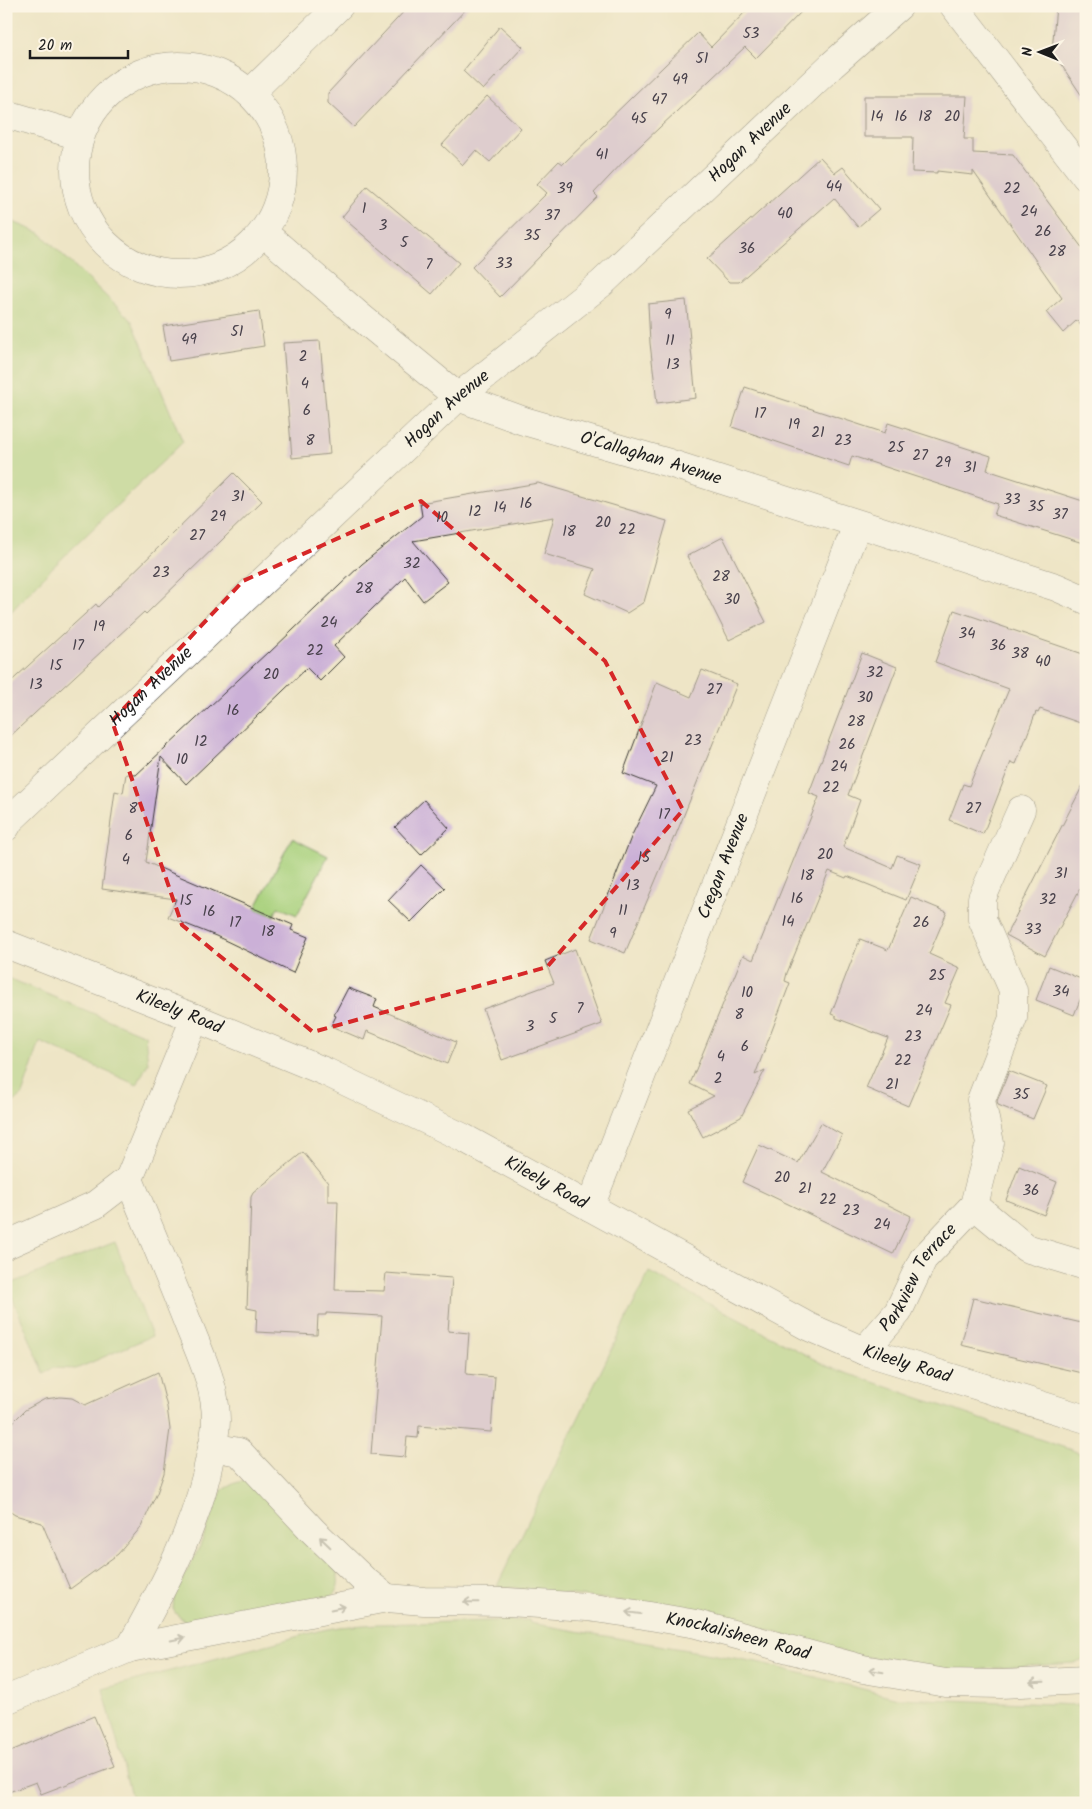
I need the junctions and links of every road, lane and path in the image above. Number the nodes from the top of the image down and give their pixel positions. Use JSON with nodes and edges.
{"nodes":[{"id":1,"x":338,"y":6,"type":"edge"},
{"id":2,"x":899,"y":6,"type":"edge"},
{"id":3,"x":954,"y":6,"type":"edge"},
{"id":4,"x":250,"y":93,"type":"junction"},
{"id":5,"x":6,"y":114,"type":"edge"},
{"id":6,"x":80,"y":136,"type":"junction"},
{"id":7,"x":1086,"y":177,"type":"edge"},
{"id":8,"x":263,"y":232,"type":"junction"},
{"id":9,"x":458,"y":397,"type":"junction"},
{"id":10,"x":857,"y":525,"type":"junction"},
{"id":11,"x":1086,"y":600,"type":"edge"},
{"id":12,"x":1021,"y":810,"type":"dead end"},
{"id":13,"x":6,"y":827,"type":"edge"},
{"id":14,"x":6,"y":944,"type":"edge"},
{"id":15,"x":195,"y":1018,"type":"junction"},
{"id":16,"x":129,"y":1179,"type":"junction"},
{"id":17,"x":974,"y":1205,"type":"junction"},
{"id":18,"x":590,"y":1207,"type":"junction"},
{"id":19,"x":6,"y":1245,"type":"edge"},
{"id":20,"x":1086,"y":1266,"type":"edge"},
{"id":21,"x":864,"y":1352,"type":"junction"},
{"id":22,"x":1086,"y":1420,"type":"edge"},
{"id":23,"x":212,"y":1447,"type":"junction"},
{"id":24,"x":387,"y":1598,"type":"junction"},
{"id":25,"x":130,"y":1648,"type":"junction"},
{"id":26,"x":1086,"y":1680,"type":"edge"},
{"id":27,"x":6,"y":1700,"type":"edge"}],
"edges":[{"from":1,"to":4,"type":"street"},
{"from":2,"to":9,"type":"street","name":"Hogan Avenue"},
{"from":3,"to":7,"type":"street"},
{"from":4,"to":6,"type":"street"},
{"from":4,"to":8,"type":"street"},
{"from":5,"to":6,"type":"street"},
{"from":6,"to":8,"type":"street"},
{"from":8,"to":9,"type":"street","name":"O'Callaghan Avenue"},
{"from":9,"to":10,"type":"street","name":"O'Callaghan Avenue"},
{"from":9,"to":13,"type":"street","name":"Hogan Avenue"},
{"from":10,"to":11,"type":"street","name":"O'Callaghan Avenue"},
{"from":10,"to":18,"type":"street","name":"Cregan Avenue"},
{"from":12,"to":17,"type":"street","name":"Parkview Terrace"},
{"from":14,"to":15,"type":"street","name":"Kileely Road"},
{"from":15,"to":16,"type":"street"},
{"from":15,"to":18,"type":"street","name":"Kileely Road"},
{"from":16,"to":19,"type":"street"},
{"from":16,"to":23,"type":"street"},
{"from":17,"to":20,"type":"street"},
{"from":17,"to":21,"type":"street","name":"Parkview Terrace"},
{"from":18,"to":21,"type":"street","name":"Kileely Road"},
{"from":21,"to":22,"type":"street","name":"Kileely Road"},
{"from":24,"to":23,"type":"street","one_way":true},
{"from":23,"to":25,"type":"street"},
{"from":25,"to":24,"type":"street","name":"Knockalisheen Road","one_way":true},
{"from":26,"to":24,"type":"street","name":"Knockalisheen Road","one_way":true},
{"from":25,"to":27,"type":"street","name":"Knockalisheen Road"}]}
